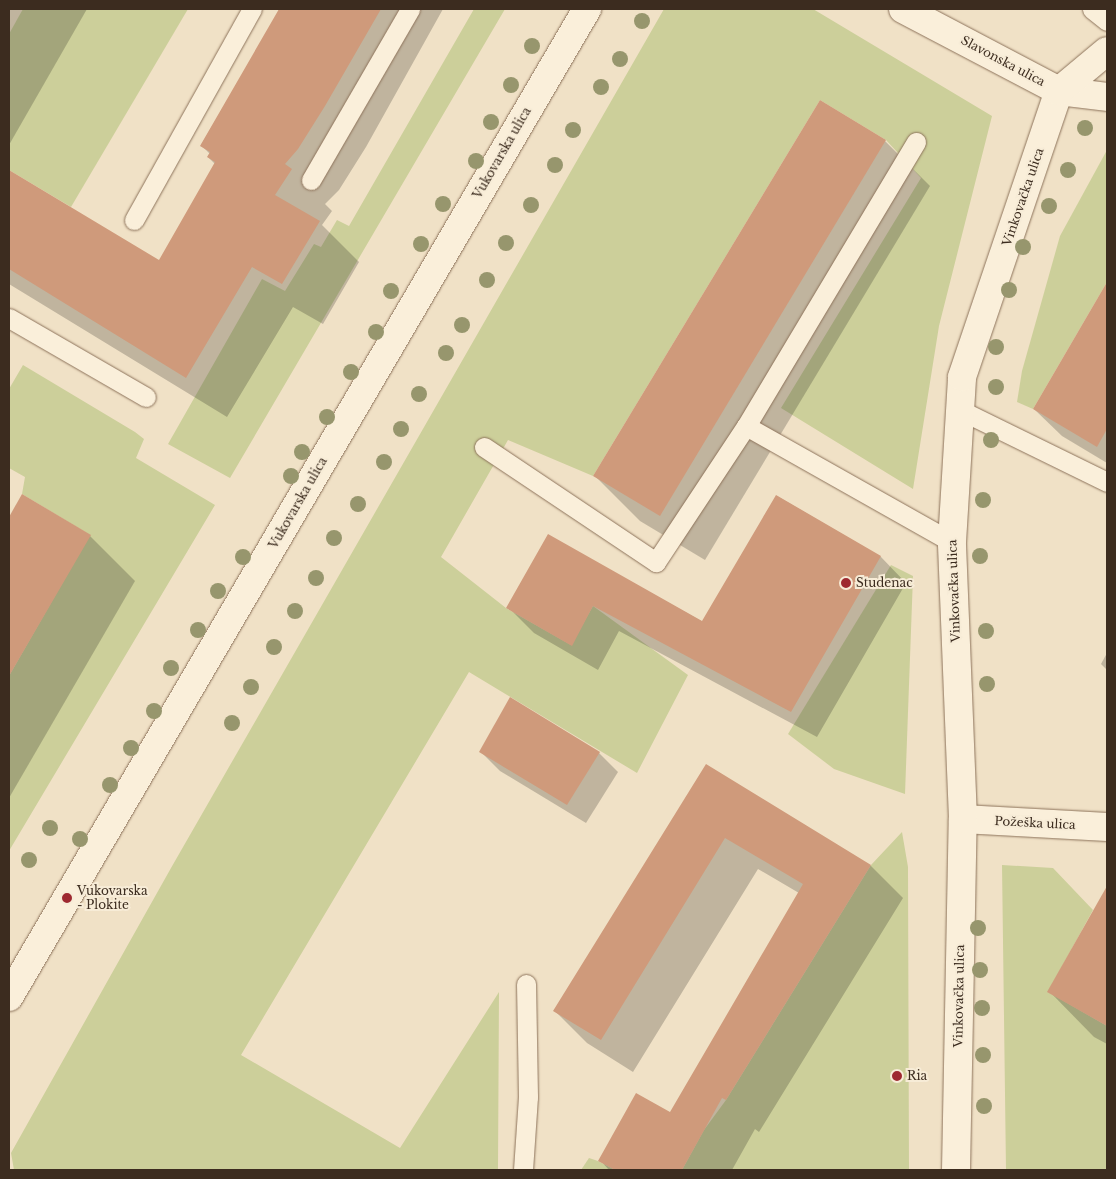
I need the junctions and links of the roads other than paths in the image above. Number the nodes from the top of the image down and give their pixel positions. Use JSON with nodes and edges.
{"nodes":[{"id":1,"x":252,"y":9,"type":"edge"},
{"id":2,"x":410,"y":9,"type":"edge"},
{"id":3,"x":586,"y":9,"type":"edge"},
{"id":4,"x":903,"y":9,"type":"edge"},
{"id":5,"x":1092,"y":9,"type":"edge"},
{"id":6,"x":1107,"y":21,"type":"edge"},
{"id":7,"x":1107,"y":51,"type":"edge"},
{"id":8,"x":1059,"y":90,"type":"junction"},
{"id":9,"x":1107,"y":97,"type":"edge"},
{"id":10,"x":916,"y":142,"type":"dead end"},
{"id":11,"x":311,"y":180,"type":"dead end"},
{"id":12,"x":134,"y":220,"type":"dead end"},
{"id":13,"x":9,"y":318,"type":"edge"},
{"id":14,"x":146,"y":397,"type":"dead end"},
{"id":15,"x":960,"y":410,"type":"junction"},
{"id":16,"x":746,"y":426,"type":"junction"},
{"id":17,"x":484,"y":447,"type":"dead end"},
{"id":18,"x":1107,"y":482,"type":"edge"},
{"id":19,"x":952,"y":542,"type":"junction"},
{"id":20,"x":963,"y":819,"type":"junction"},
{"id":21,"x":1107,"y":827,"type":"edge"},
{"id":22,"x":526,"y":984,"type":"dead end"},
{"id":23,"x":9,"y":997,"type":"edge"},
{"id":24,"x":523,"y":1170,"type":"edge"},
{"id":25,"x":956,"y":1170,"type":"edge"}],
"edges":[{"from":1,"to":12,"type":"lane"},
{"from":2,"to":11,"type":"lane"},
{"from":3,"to":23,"type":"street","name":"Vukovarska ulica"},
{"from":4,"to":8,"type":"street","name":"Slavonska ulica"},
{"from":5,"to":6,"type":"lane"},
{"from":7,"to":8,"type":"street"},
{"from":8,"to":9,"type":"street","name":"Slavonska ulica"},
{"from":8,"to":15,"type":"street","name":"Vinkovačka ulica"},
{"from":10,"to":16,"type":"lane"},
{"from":13,"to":14,"type":"lane"},
{"from":15,"to":18,"type":"lane"},
{"from":15,"to":19,"type":"street","name":"Vinkovačka ulica"},
{"from":16,"to":17,"type":"lane"},
{"from":16,"to":19,"type":"lane"},
{"from":19,"to":20,"type":"street","name":"Vinkovačka ulica"},
{"from":20,"to":21,"type":"street","name":"Požeška ulica"},
{"from":20,"to":25,"type":"street","name":"Vinkovačka ulica"},
{"from":22,"to":24,"type":"lane"}]}
